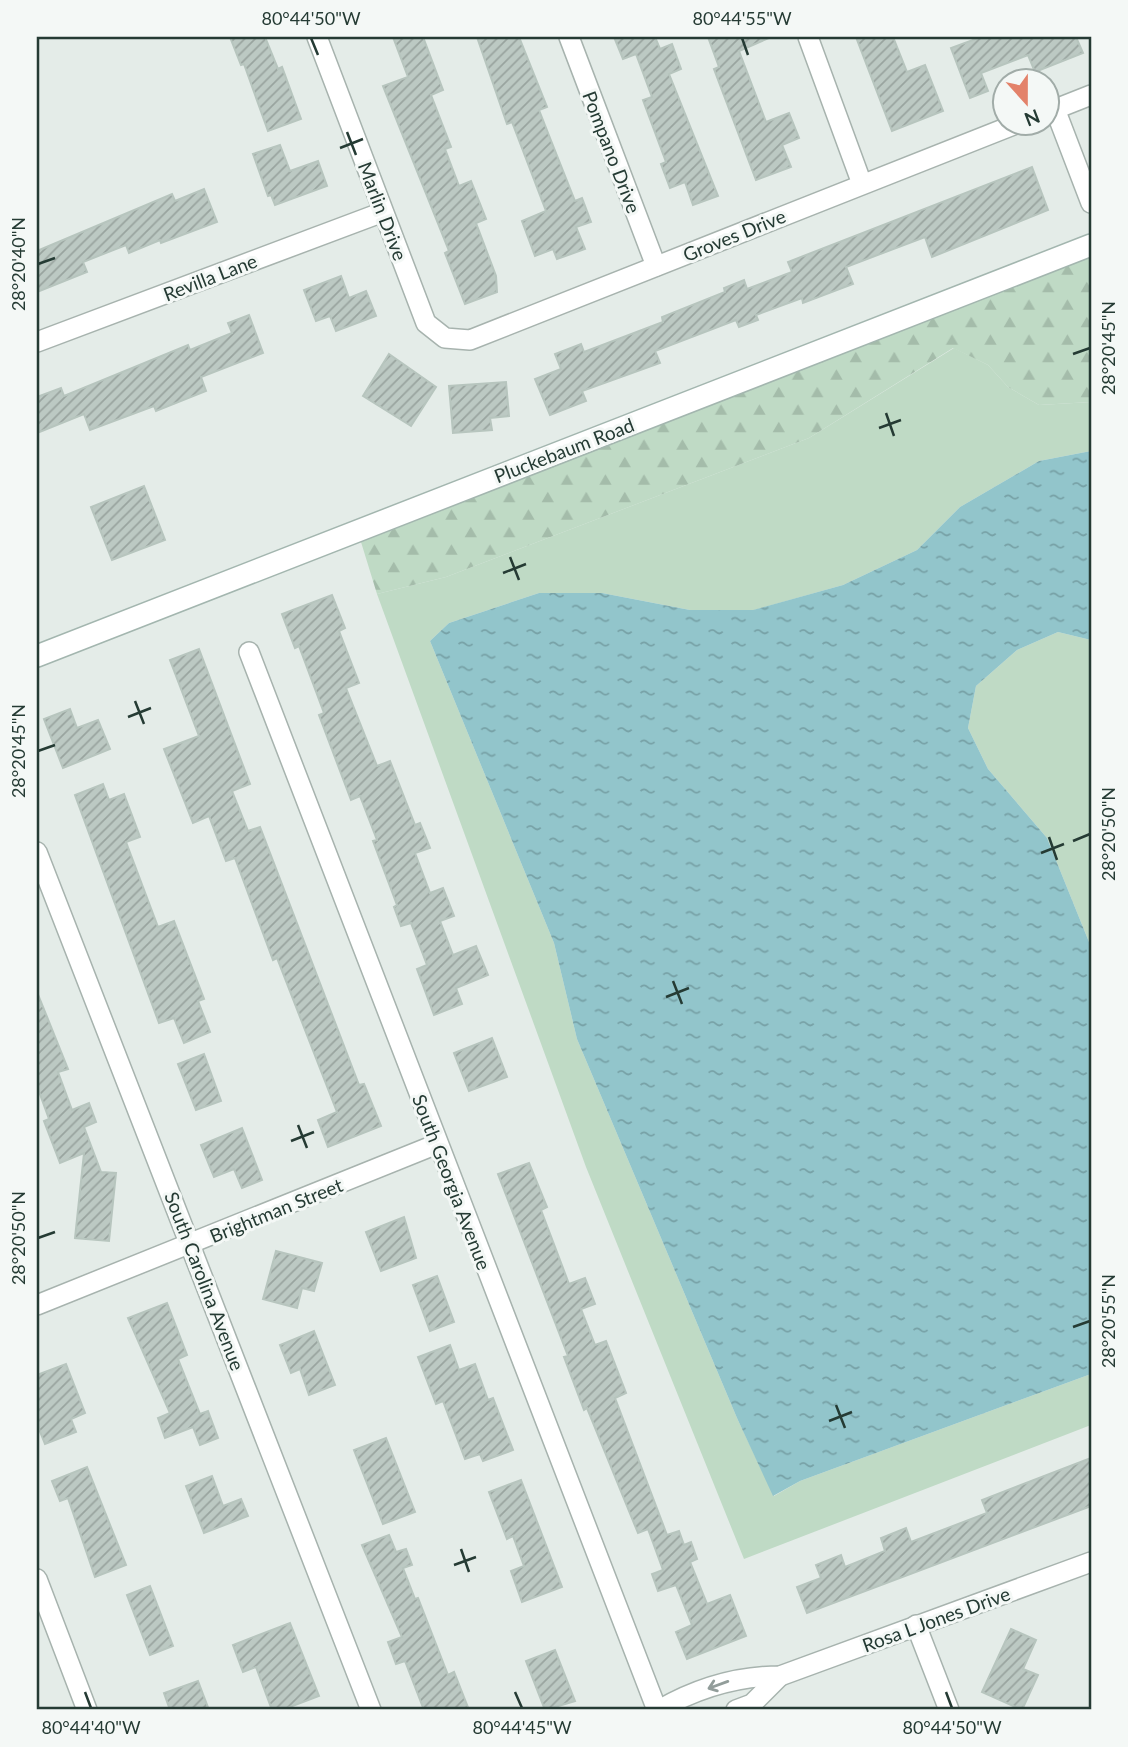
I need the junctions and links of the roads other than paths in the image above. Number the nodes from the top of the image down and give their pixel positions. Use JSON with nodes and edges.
{"nodes":[{"id":1,"x":317,"y":37,"type":"edge"},
{"id":2,"x":569,"y":37,"type":"edge"},
{"id":3,"x":808,"y":37,"type":"edge"},
{"id":4,"x":1091,"y":95,"type":"edge"},
{"id":5,"x":1062,"y":107,"type":"edge"},
{"id":6,"x":992,"y":133,"type":"edge"},
{"id":7,"x":1062,"y":136,"type":"edge"},
{"id":8,"x":862,"y":184,"type":"junction"},
{"id":9,"x":1091,"y":203,"type":"edge"},
{"id":10,"x":383,"y":212,"type":"junction"},
{"id":11,"x":1091,"y":245,"type":"edge"},
{"id":12,"x":656,"y":266,"type":"junction"},
{"id":13,"x":446,"y":338,"type":"joint"},
{"id":14,"x":37,"y":342,"type":"edge"},
{"id":15,"x":248,"y":652,"type":"dead end"},
{"id":16,"x":37,"y":656,"type":"edge"},
{"id":17,"x":37,"y":852,"type":"edge"},
{"id":18,"x":437,"y":1144,"type":"junction"},
{"id":19,"x":191,"y":1245,"type":"junction"},
{"id":20,"x":37,"y":1305,"type":"edge"},
{"id":21,"x":1091,"y":1562,"type":"edge"},
{"id":22,"x":37,"y":1580,"type":"edge"},
{"id":23,"x":916,"y":1625,"type":"junction"},
{"id":24,"x":780,"y":1676,"type":"junction"},
{"id":25,"x":87,"y":1710,"type":"edge"},
{"id":26,"x":371,"y":1710,"type":"edge"},
{"id":27,"x":658,"y":1710,"type":"edge"},
{"id":28,"x":736,"y":1710,"type":"edge"},
{"id":29,"x":949,"y":1710,"type":"edge"}],
"edges":[{"from":1,"to":10,"type":"street","name":"Marlin Drive"},
{"from":2,"to":12,"type":"street","name":"Pompano Drive"},
{"from":3,"to":8,"type":"street"},
{"from":4,"to":5,"type":"street"},
{"from":6,"to":8,"type":"street","name":"Groves Drive"},
{"from":7,"to":9,"type":"street"},
{"from":8,"to":12,"type":"street","name":"Groves Drive"},
{"from":10,"to":13,"type":"street","name":"Marlin Drive"},
{"from":10,"to":14,"type":"street","name":"Revilla Lane"},
{"from":11,"to":16,"type":"street","name":"Pluckebaum Road"},
{"from":12,"to":13,"type":"street","name":"Groves Drive"},
{"from":15,"to":18,"type":"street","name":"South Georgia Avenue"},
{"from":17,"to":19,"type":"street","name":"South Carolina Avenue"},
{"from":18,"to":19,"type":"street","name":"Brightman Street"},
{"from":18,"to":27,"type":"street","name":"South Georgia Avenue"},
{"from":19,"to":20,"type":"street","name":"Brightman Street"},
{"from":19,"to":26,"type":"street","name":"South Carolina Avenue"},
{"from":21,"to":23,"type":"street","name":"Rosa L Jones Drive"},
{"from":22,"to":25,"type":"street"},
{"from":23,"to":24,"type":"street","name":"Rosa L Jones Drive"},
{"from":23,"to":29,"type":"street"},
{"from":24,"to":27,"type":"street","name":"Rosa L Jones Drive","one_way":true},
{"from":24,"to":28,"type":"street","name":"Rosa L Jones Drive"}]}
